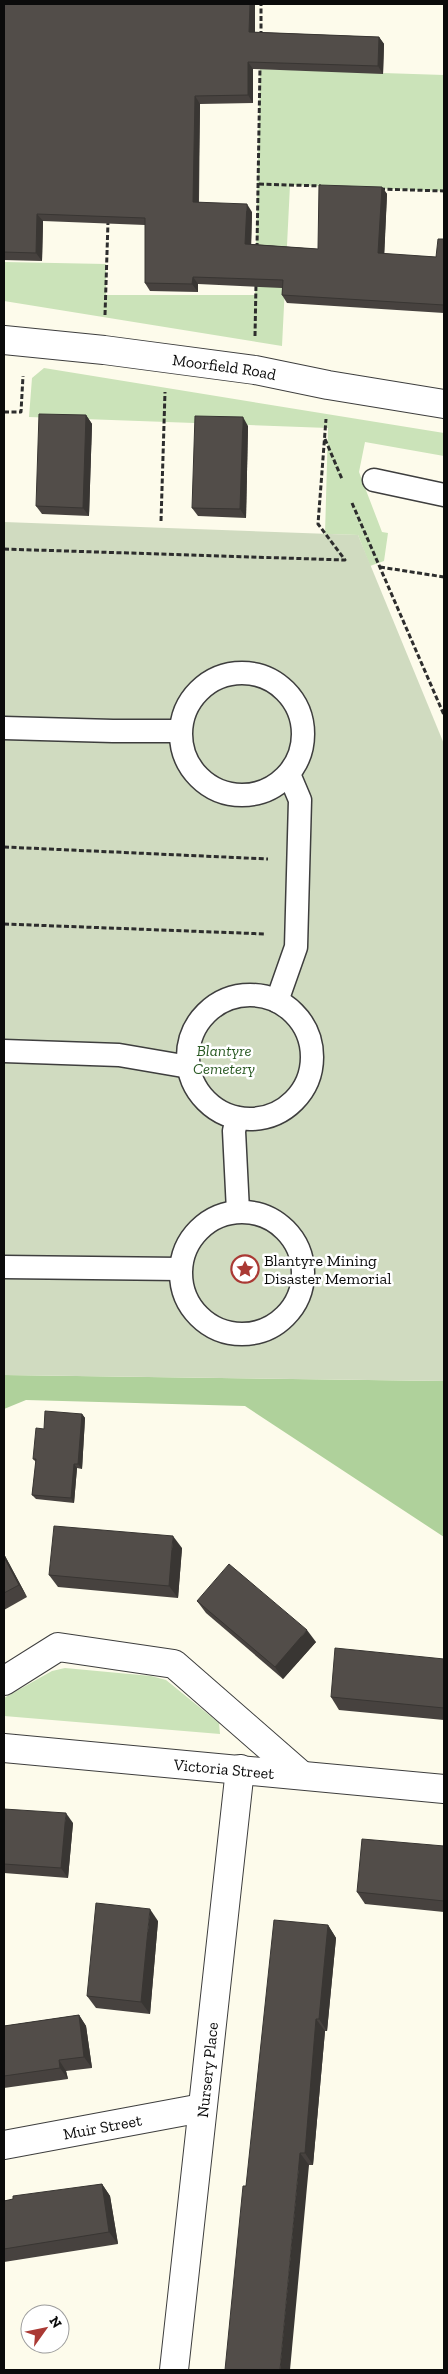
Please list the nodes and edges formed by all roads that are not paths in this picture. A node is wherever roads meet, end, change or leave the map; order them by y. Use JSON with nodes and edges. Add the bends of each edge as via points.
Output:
{"nodes":[{"id":1,"x":14,"y":341,"type":"edge"},
{"id":2,"x":444,"y":404,"type":"edge"},
{"id":3,"x":374,"y":480,"type":"dead end"},
{"id":4,"x":444,"y":495,"type":"edge"},
{"id":5,"x":4,"y":728,"type":"edge"},
{"id":6,"x":180,"y":731,"type":"junction"},
{"id":7,"x":289,"y":774,"type":"junction"},
{"id":8,"x":277,"y":1001,"type":"junction"},
{"id":9,"x":4,"y":1051,"type":"edge"},
{"id":10,"x":189,"y":1067,"type":"junction"},
{"id":11,"x":236,"y":1118,"type":"junction"},
{"id":12,"x":238,"y":1211,"type":"junction"},
{"id":13,"x":4,"y":1267,"type":"edge"},
{"id":14,"x":180,"y":1269,"type":"junction"},
{"id":15,"x":4,"y":1682,"type":"edge"},
{"id":16,"x":4,"y":1748,"type":"edge"},
{"id":17,"x":240,"y":1770,"type":"junction"},
{"id":18,"x":300,"y":1774,"type":"junction"},
{"id":19,"x":444,"y":1789,"type":"edge"},
{"id":20,"x":202,"y":2108,"type":"junction"},
{"id":21,"x":4,"y":2145,"type":"edge"},
{"id":22,"x":174,"y":2370,"type":"edge"}],
"edges":[{"from":1,"to":2,"type":"street","name":"Moorfield Road","via":[[255,370]]},
{"from":3,"to":4,"type":"lane"},
{"from":5,"to":6,"type":"lane"},
{"from":6,"to":7,"type":"lane","via":[[182,750],[190,768],[219,792],[238,796],[257,794],[274,787]]},
{"from":6,"to":7,"type":"lane","via":[[185,710],[196,692],[213,679],[233,672],[255,673],[274,681],[290,695],[300,714],[304,735],[300,756]]},
{"from":7,"to":8,"type":"lane","via":[[300,800],[296,948]]},
{"from":8,"to":10,"type":"lane","via":[[258,995],[239,996],[221,1002],[195,1029],[189,1048]]},
{"from":8,"to":11,"type":"lane","via":[[294,1012],[306,1028],[312,1068],[306,1087],[276,1114],[257,1119]]},
{"from":9,"to":10,"type":"lane","via":[[119,1055]]},
{"from":10,"to":11,"type":"lane","via":[[194,1085],[205,1100]]},
{"from":11,"to":12,"type":"lane"},
{"from":12,"to":14,"type":"lane","via":[[205,1223],[184,1251]]},
{"from":12,"to":14,"type":"lane","via":[[258,1214],[276,1222],[291,1235],[300,1253],[304,1272],[301,1292],[292,1310],[278,1324],[260,1332],[240,1335],[221,1331],[203,1322],[190,1307],[182,1288]]},
{"from":13,"to":14,"type":"lane"},
{"from":15,"to":18,"type":"street","via":[[58,1647],[174,1664]]},
{"from":16,"to":17,"type":"street","name":"Victoria Street"},
{"from":17,"to":18,"type":"street","name":"Victoria Street"},
{"from":17,"to":20,"type":"street","name":"Nursery Place"},
{"from":18,"to":19,"type":"street","name":"Victoria Street"},
{"from":20,"to":21,"type":"street","name":"Muir Street"},
{"from":20,"to":22,"type":"street","name":"Nursery Place"}]}
